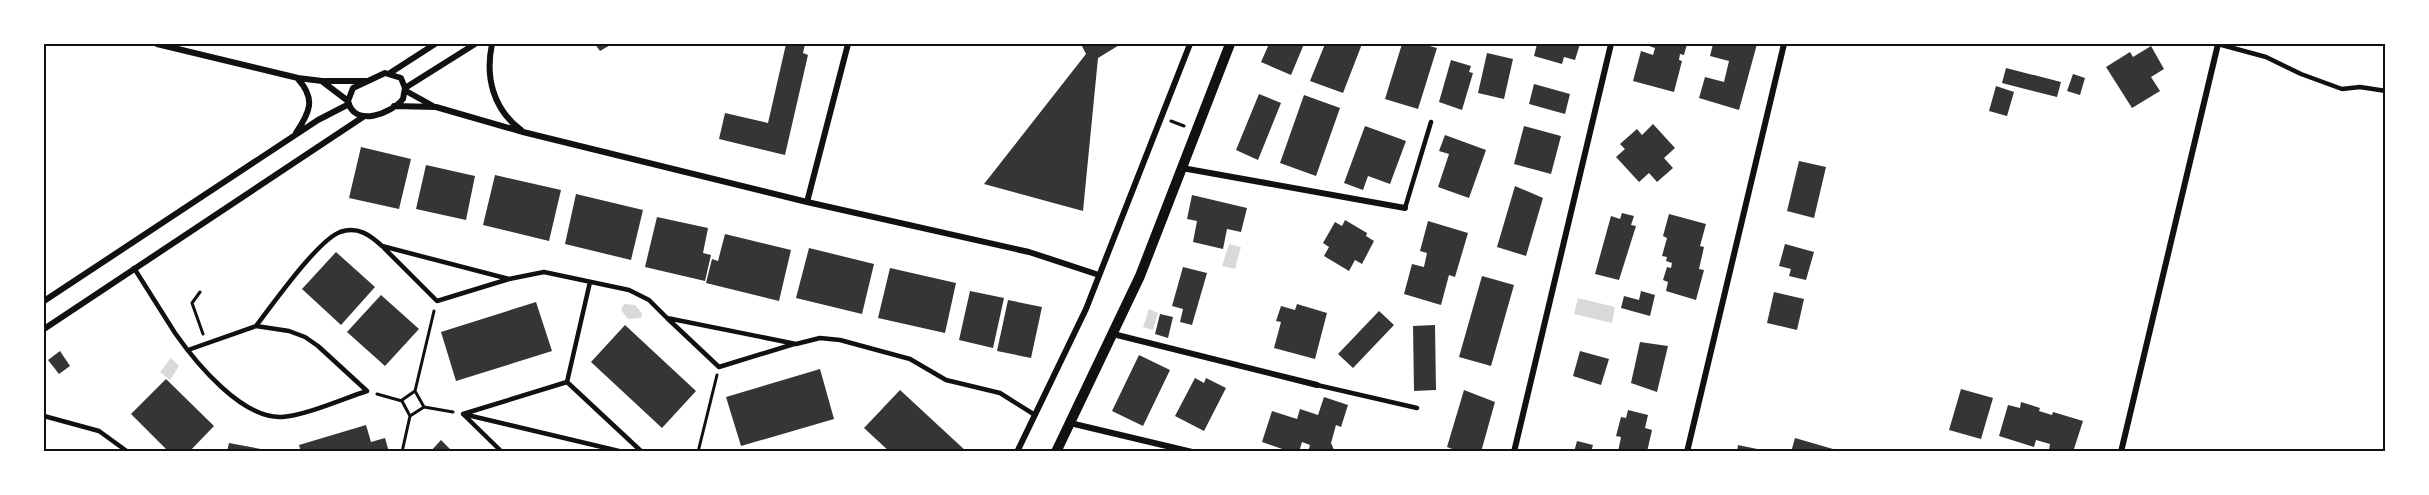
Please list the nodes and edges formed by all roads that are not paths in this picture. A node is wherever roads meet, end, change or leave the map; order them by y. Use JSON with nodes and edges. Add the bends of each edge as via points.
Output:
{"nodes":[{"id":1,"x":157,"y":44,"type":"edge"},
{"id":2,"x":435,"y":44,"type":"edge"},
{"id":3,"x":474,"y":44,"type":"edge"},
{"id":4,"x":492,"y":44,"type":"edge"},
{"id":5,"x":848,"y":44,"type":"edge"},
{"id":6,"x":1190,"y":44,"type":"edge"},
{"id":7,"x":1230,"y":44,"type":"edge"},
{"id":8,"x":1611,"y":44,"type":"edge"},
{"id":9,"x":1784,"y":44,"type":"edge"},
{"id":10,"x":2218,"y":44,"type":"edge"},
{"id":11,"x":390,"y":73,"type":"junction"},
{"id":12,"x":298,"y":78,"type":"junction"},
{"id":13,"x":322,"y":81,"type":"junction"},
{"id":14,"x":366,"y":81,"type":"junction"},
{"id":15,"x":406,"y":89,"type":"junction"},
{"id":16,"x":2385,"y":91,"type":"edge"},
{"id":17,"x":349,"y":102,"type":"junction"},
{"id":18,"x":394,"y":106,"type":"junction"},
{"id":19,"x":436,"y":107,"type":"junction"},
{"id":20,"x":363,"y":117,"type":"junction"},
{"id":21,"x":1431,"y":122,"type":"dead end"},
{"id":22,"x":523,"y":132,"type":"junction"},
{"id":23,"x":295,"y":135,"type":"junction"},
{"id":24,"x":1182,"y":168,"type":"junction"},
{"id":25,"x":807,"y":202,"type":"junction"},
{"id":26,"x":1405,"y":208,"type":"joint"},
{"id":27,"x":382,"y":246,"type":"junction"},
{"id":28,"x":134,"y":268,"type":"junction"},
{"id":29,"x":1099,"y":275,"type":"junction"},
{"id":30,"x":509,"y":279,"type":"junction"},
{"id":31,"x":590,"y":282,"type":"junction"},
{"id":32,"x":44,"y":301,"type":"edge"},
{"id":33,"x":667,"y":318,"type":"junction"},
{"id":34,"x":256,"y":326,"type":"junction"},
{"id":35,"x":44,"y":329,"type":"edge"},
{"id":36,"x":1113,"y":334,"type":"junction"},
{"id":37,"x":796,"y":344,"type":"junction"},
{"id":38,"x":188,"y":350,"type":"junction"},
{"id":39,"x":567,"y":382,"type":"junction"},
{"id":40,"x":1317,"y":385,"type":"joint"},
{"id":41,"x":1417,"y":408,"type":"dead end"},
{"id":42,"x":463,"y":414,"type":"junction"},
{"id":43,"x":1035,"y":415,"type":"junction"},
{"id":44,"x":44,"y":416,"type":"edge"},
{"id":45,"x":1070,"y":423,"type":"junction"},
{"id":46,"x":128,"y":452,"type":"edge"},
{"id":47,"x":502,"y":452,"type":"edge"},
{"id":48,"x":623,"y":452,"type":"edge"},
{"id":49,"x":642,"y":452,"type":"edge"},
{"id":50,"x":1017,"y":452,"type":"edge"},
{"id":51,"x":1056,"y":452,"type":"edge"},
{"id":52,"x":1192,"y":452,"type":"edge"},
{"id":53,"x":1514,"y":452,"type":"edge"},
{"id":54,"x":1687,"y":452,"type":"edge"},
{"id":55,"x":1880,"y":452,"type":"edge"},
{"id":56,"x":1889,"y":452,"type":"edge"},
{"id":57,"x":2121,"y":452,"type":"edge"}],
"edges":[{"from":1,"to":12,"type":"street"},
{"from":2,"to":11,"type":"street"},
{"from":3,"to":15,"type":"street"},
{"from":4,"to":22,"type":"street","via":[[490,74],[497,103]]},
{"from":5,"to":25,"type":"street"},
{"from":6,"to":29,"type":"street"},
{"from":7,"to":24,"type":"street"},
{"from":8,"to":53,"type":"street"},
{"from":9,"to":54,"type":"street"},
{"from":10,"to":16,"type":"lane","via":[[2266,57],[2342,89]]},
{"from":10,"to":57,"type":"street"},
{"from":11,"to":14,"type":"street"},
{"from":11,"to":15,"type":"street","via":[[401,78]]},
{"from":12,"to":13,"type":"street"},
{"from":12,"to":23,"type":"street","via":[[309,93],[311,105]]},
{"from":13,"to":14,"type":"street"},
{"from":13,"to":17,"type":"street"},
{"from":14,"to":17,"type":"street","via":[[353,88]]},
{"from":15,"to":18,"type":"street","via":[[404,99]]},
{"from":15,"to":19,"type":"street"},
{"from":17,"to":20,"type":"street","via":[[355,113]]},
{"from":17,"to":23,"type":"street"},
{"from":18,"to":19,"type":"street"},
{"from":18,"to":20,"type":"street"},
{"from":19,"to":22,"type":"street"},
{"from":20,"to":28,"type":"street"},
{"from":21,"to":26,"type":"lane"},
{"from":22,"to":25,"type":"street"},
{"from":23,"to":32,"type":"street"},
{"from":24,"to":26,"type":"street"},
{"from":24,"to":36,"type":"street"},
{"from":25,"to":29,"type":"street","via":[[1029,252]]},
{"from":27,"to":30,"type":"lane"},
{"from":27,"to":30,"type":"lane","via":[[437,301]]},
{"from":27,"to":34,"type":"lane","via":[[359,231],[341,232],[330,238]]},
{"from":28,"to":35,"type":"street"},
{"from":28,"to":38,"type":"lane"},
{"from":29,"to":43,"type":"street"},
{"from":30,"to":31,"type":"lane","via":[[538,272]]},
{"from":31,"to":33,"type":"lane","via":[[639,294]]},
{"from":31,"to":39,"type":"lane"},
{"from":33,"to":37,"type":"lane"},
{"from":33,"to":37,"type":"lane","via":[[719,367]]},
{"from":34,"to":38,"type":"lane"},
{"from":34,"to":38,"type":"lane","via":[[305,337],[367,391],[292,415],[269,415],[237,400]]},
{"from":36,"to":40,"type":"street"},
{"from":36,"to":45,"type":"street"},
{"from":37,"to":43,"type":"lane","via":[[833,339],[904,358],[946,380],[1005,396]]},
{"from":39,"to":42,"type":"lane"},
{"from":39,"to":49,"type":"lane"},
{"from":40,"to":41,"type":"lane"},
{"from":42,"to":47,"type":"lane"},
{"from":42,"to":48,"type":"lane"},
{"from":43,"to":50,"type":"street"},
{"from":44,"to":46,"type":"lane","via":[[99,431]]},
{"from":45,"to":51,"type":"street"},
{"from":45,"to":52,"type":"street"},
{"from":55,"to":56,"type":"street"}]}
